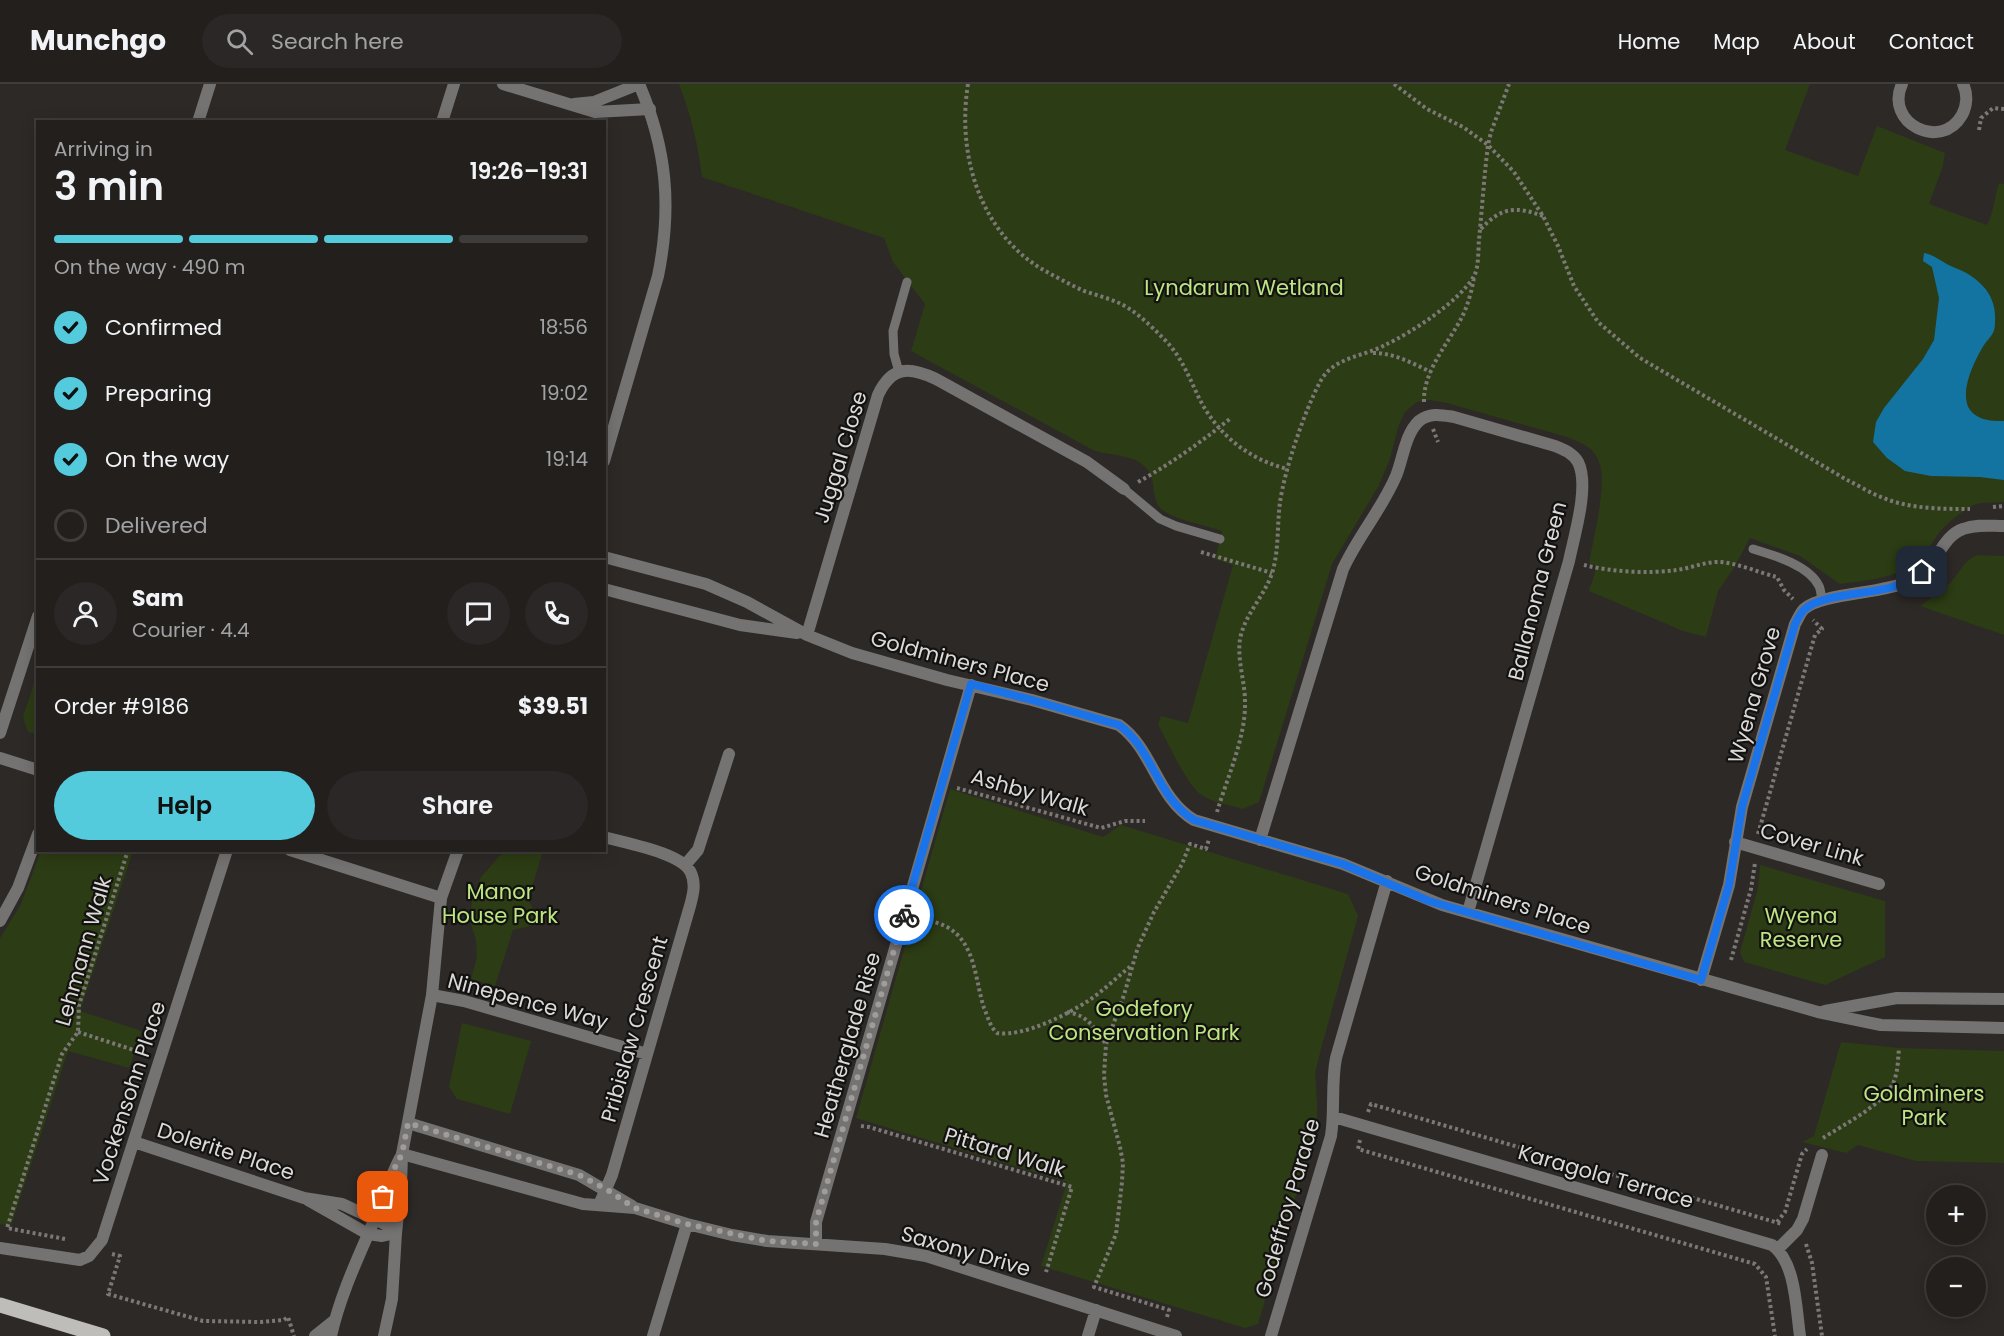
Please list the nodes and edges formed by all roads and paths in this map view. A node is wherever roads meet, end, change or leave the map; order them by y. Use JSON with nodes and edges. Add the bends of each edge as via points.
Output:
{"nodes":[{"id":1,"x":210,"y":84,"type":"edge"},
{"id":2,"x":454,"y":84,"type":"edge"},
{"id":3,"x":503,"y":84,"type":"edge"},
{"id":4,"x":639,"y":84,"type":"edge"},
{"id":5,"x":968,"y":84,"type":"edge"},
{"id":6,"x":1394,"y":84,"type":"edge"},
{"id":7,"x":1509,"y":84,"type":"edge"},
{"id":8,"x":1902,"y":84,"type":"edge"},
{"id":9,"x":1963,"y":84,"type":"edge"},
{"id":10,"x":567,"y":105,"type":"junction"},
{"id":11,"x":2004,"y":109,"type":"edge"},
{"id":12,"x":650,"y":110,"type":"junction"},
{"id":13,"x":199,"y":120,"type":"edge"},
{"id":14,"x":443,"y":120,"type":"edge"},
{"id":15,"x":1979,"y":130,"type":"dead end"},
{"id":16,"x":1488,"y":145,"type":"junction"},
{"id":17,"x":1543,"y":216,"type":"junction"},
{"id":18,"x":1480,"y":230,"type":"junction"},
{"id":19,"x":1475,"y":275,"type":"junction"},
{"id":20,"x":907,"y":282,"type":"dead end"},
{"id":21,"x":1369,"y":353,"type":"junction"},
{"id":22,"x":899,"y":372,"type":"junction"},
{"id":23,"x":1431,"y":372,"type":"junction"},
{"id":24,"x":1428,"y":415,"type":"junction"},
{"id":25,"x":1231,"y":418,"type":"dead end"},
{"id":26,"x":1219,"y":428,"type":"junction"},
{"id":27,"x":1438,"y":442,"type":"dead end"},
{"id":28,"x":606,"y":454,"type":"edge"},
{"id":29,"x":1288,"y":469,"type":"junction"},
{"id":30,"x":1124,"y":489,"type":"junction"},
{"id":31,"x":2004,"y":506,"type":"edge"},
{"id":32,"x":1992,"y":507,"type":"dead end"},
{"id":33,"x":1980,"y":508,"type":"dead end"},
{"id":34,"x":2004,"y":526,"type":"edge"},
{"id":35,"x":1220,"y":539,"type":"dead end"},
{"id":36,"x":1753,"y":549,"type":"dead end"},
{"id":37,"x":1201,"y":552,"type":"dead end"},
{"id":38,"x":606,"y":558,"type":"edge"},
{"id":39,"x":1569,"y":561,"type":"junction"},
{"id":40,"x":1272,"y":573,"type":"junction"},
{"id":41,"x":606,"y":590,"type":"edge"},
{"id":42,"x":1822,"y":600,"type":"junction"},
{"id":43,"x":1803,"y":610,"type":"junction"},
{"id":44,"x":36,"y":622,"type":"edge"},
{"id":45,"x":807,"y":635,"type":"junction"},
{"id":46,"x":971,"y":684,"type":"junction"},
{"id":47,"x":0,"y":734,"type":"edge"},
{"id":48,"x":729,"y":754,"type":"dead end"},
{"id":49,"x":0,"y":758,"type":"edge"},
{"id":50,"x":36,"y":769,"type":"edge"},
{"id":51,"x":942,"y":784,"type":"junction"},
{"id":52,"x":1144,"y":821,"type":"dead end"},
{"id":53,"x":1212,"y":826,"type":"junction"},
{"id":54,"x":606,"y":838,"type":"edge"},
{"id":55,"x":36,"y":839,"type":"edge"},
{"id":56,"x":1260,"y":840,"type":"junction"},
{"id":57,"x":1735,"y":842,"type":"junction"},
{"id":58,"x":1756,"y":848,"type":"junction"},
{"id":59,"x":127,"y":852,"type":"edge"},
{"id":60,"x":226,"y":852,"type":"edge"},
{"id":61,"x":296,"y":852,"type":"edge"},
{"id":62,"x":457,"y":852,"type":"edge"},
{"id":63,"x":686,"y":864,"type":"junction"},
{"id":64,"x":1387,"y":881,"type":"junction"},
{"id":65,"x":1879,"y":884,"type":"dead end"},
{"id":66,"x":441,"y":898,"type":"junction"},
{"id":67,"x":1468,"y":912,"type":"junction"},
{"id":68,"x":915,"y":917,"type":"dead end"},
{"id":69,"x":0,"y":921,"type":"edge"},
{"id":70,"x":1731,"y":960,"type":"dead end"},
{"id":71,"x":1132,"y":965,"type":"junction"},
{"id":72,"x":1701,"y":980,"type":"junction"},
{"id":73,"x":432,"y":995,"type":"junction"},
{"id":74,"x":2004,"y":999,"type":"edge"},
{"id":75,"x":1067,"y":1012,"type":"junction"},
{"id":76,"x":1818,"y":1012,"type":"junction"},
{"id":77,"x":2004,"y":1028,"type":"edge"},
{"id":78,"x":78,"y":1032,"type":"junction"},
{"id":79,"x":1106,"y":1044,"type":"junction"},
{"id":80,"x":1899,"y":1048,"type":"dead end"},
{"id":81,"x":647,"y":1054,"type":"junction"},
{"id":82,"x":161,"y":1059,"type":"junction"},
{"id":83,"x":1334,"y":1117,"type":"junction"},
{"id":84,"x":845,"y":1122,"type":"junction"},
{"id":85,"x":408,"y":1123,"type":"junction"},
{"id":86,"x":1821,"y":1139,"type":"dead end"},
{"id":87,"x":134,"y":1142,"type":"junction"},
{"id":88,"x":1812,"y":1145,"type":"dead end"},
{"id":89,"x":402,"y":1154,"type":"junction"},
{"id":90,"x":1822,"y":1155,"type":"dead end"},
{"id":91,"x":606,"y":1189,"type":"junction"},
{"id":92,"x":304,"y":1198,"type":"junction"},
{"id":93,"x":599,"y":1205,"type":"junction"},
{"id":94,"x":635,"y":1208,"type":"junction"},
{"id":95,"x":375,"y":1219,"type":"junction"},
{"id":96,"x":1777,"y":1222,"type":"dead end"},
{"id":97,"x":687,"y":1224,"type":"junction"},
{"id":98,"x":7,"y":1228,"type":"dead end"},
{"id":99,"x":396,"y":1233,"type":"junction"},
{"id":100,"x":368,"y":1234,"type":"junction"},
{"id":101,"x":816,"y":1244,"type":"junction"},
{"id":102,"x":0,"y":1248,"type":"edge"},
{"id":103,"x":1778,"y":1249,"type":"junction"},
{"id":104,"x":1046,"y":1272,"type":"dead end"},
{"id":105,"x":108,"y":1294,"type":"dead end"},
{"id":106,"x":0,"y":1305,"type":"edge"},
{"id":107,"x":1096,"y":1310,"type":"junction"},
{"id":108,"x":1169,"y":1310,"type":"dead end"},
{"id":109,"x":335,"y":1320,"type":"junction"},
{"id":110,"x":103,"y":1336,"type":"edge"},
{"id":111,"x":294,"y":1336,"type":"edge"},
{"id":112,"x":315,"y":1336,"type":"edge"},
{"id":113,"x":331,"y":1336,"type":"edge"},
{"id":114,"x":384,"y":1336,"type":"edge"},
{"id":115,"x":653,"y":1336,"type":"edge"},
{"id":116,"x":1088,"y":1336,"type":"edge"},
{"id":117,"x":1176,"y":1336,"type":"edge"},
{"id":118,"x":1271,"y":1336,"type":"edge"},
{"id":119,"x":1800,"y":1336,"type":"edge"}],
"edges":[{"from":1,"to":13,"type":"street"},
{"from":2,"to":14,"type":"street"},
{"from":3,"to":10,"type":"street"},
{"from":4,"to":10,"type":"street","via":[[594,102]]},
{"from":4,"to":12,"type":"street"},
{"from":5,"to":26,"type":"path","via":[[967,154],[979,196],[994,223],[1008,241],[1039,267],[1119,303],[1151,326],[1181,359],[1207,414]]},
{"from":6,"to":16,"type":"path","via":[[1427,109]]},
{"from":7,"to":16,"type":"path"},
{"from":8,"to":9,"type":"street","via":[[1898,101],[1901,113],[1917,129],[1929,133],[1940,132],[1959,120],[1967,99]]},
{"from":10,"to":12,"type":"street","via":[[595,112]]},
{"from":11,"to":15,"type":"path","via":[[1993,108],[1981,118]]},
{"from":12,"to":28,"type":"street","via":[[664,167],[663,249]]},
{"from":16,"to":17,"type":"path","via":[[1514,172]]},
{"from":16,"to":18,"type":"path"},
{"from":17,"to":18,"type":"path","via":[[1513,209],[1490,219]]},
{"from":17,"to":33,"type":"path","via":[[1574,286],[1598,322],[1640,358],[1882,498],[1909,506]]},
{"from":18,"to":19,"type":"path"},
{"from":19,"to":21,"type":"path","via":[[1434,315]]},
{"from":19,"to":23,"type":"path","via":[[1463,315]]},
{"from":20,"to":22,"type":"lane","via":[[893,331]]},
{"from":21,"to":23,"type":"path","via":[[1401,358]]},
{"from":21,"to":29,"type":"path","via":[[1339,363],[1321,381]]},
{"from":22,"to":30,"type":"street","via":[[917,372],[936,379],[1087,462]]},
{"from":22,"to":45,"type":"street","name":"Juggal Close","via":[[890,376],[879,395]]},
{"from":23,"to":24,"type":"path","via":[[1424,393]]},
{"from":24,"to":27,"type":"path"},
{"from":24,"to":39,"type":"street","name":"Ballanoma Green","via":[[1455,417],[1571,454],[1578,463],[1582,485]]},
{"from":24,"to":56,"type":"street","via":[[1410,435],[1392,485],[1343,569]]},
{"from":25,"to":26,"type":"path"},
{"from":26,"to":29,"type":"path","via":[[1252,456]]},
{"from":26,"to":30,"type":"path","via":[[1180,457]]},
{"from":29,"to":40,"type":"path"},
{"from":30,"to":35,"type":"lane","via":[[1160,519]]},
{"from":31,"to":32,"type":"path"},
{"from":34,"to":42,"type":"street","name":"Wyena Grove","via":[[1962,529],[1951,536],[1922,572],[1907,582]]},
{"from":36,"to":42,"type":"lane","via":[[1778,556],[1804,570],[1819,586]]},
{"from":37,"to":40,"type":"path"},
{"from":38,"to":45,"type":"street","name":"Goldminers Place","via":[[706,584]]},
{"from":39,"to":43,"type":"path","via":[[1640,571],[1671,571],[1721,562],[1777,578]]},
{"from":39,"to":67,"type":"street","name":"Ballanoma Green"},
{"from":40,"to":53,"type":"path","via":[[1240,639],[1244,718]]},
{"from":41,"to":45,"type":"street","name":"Goldminers Place","via":[[740,624]]},
{"from":42,"to":43,"type":"street","name":"Wyena Grove"},
{"from":43,"to":57,"type":"street","name":"Wyena Grove","via":[[1795,624]]},
{"from":43,"to":58,"type":"path","via":[[1822,628],[1815,635]]},
{"from":44,"to":47,"type":"street"},
{"from":45,"to":46,"type":"street","name":"Goldminers Place","via":[[862,656]]},
{"from":46,"to":51,"type":"street","name":"Heatherglade Rise"},
{"from":46,"to":53,"type":"street","name":"Goldminers Place","via":[[1119,725],[1138,743],[1174,804],[1194,820]]},
{"from":48,"to":63,"type":"street","via":[[698,850]]},
{"from":49,"to":50,"type":"street"},
{"from":51,"to":52,"type":"path","name":"Ashby Walk","via":[[1101,828],[1125,821]]},
{"from":51,"to":84,"type":"street","name":"Heatherglade Rise"},
{"from":53,"to":56,"type":"street","name":"Goldminers Place"},
{"from":53,"to":71,"type":"path","via":[[1206,849],[1190,844]]},
{"from":54,"to":63,"type":"street"},
{"from":55,"to":69,"type":"street","via":[[18,888]]},
{"from":56,"to":64,"type":"street","name":"Goldminers Place"},
{"from":57,"to":58,"type":"street","name":"Cover Link"},
{"from":57,"to":72,"type":"street","name":"Wyena Grove","via":[[1729,885]]},
{"from":58,"to":65,"type":"street","name":"Cover Link"},
{"from":58,"to":70,"type":"path","via":[[1751,889]]},
{"from":59,"to":78,"type":"path","name":"Lehmann Walk","via":[[79,1005]]},
{"from":60,"to":82,"type":"street","name":"Vockensohn Place"},
{"from":61,"to":66,"type":"street"},
{"from":62,"to":66,"type":"street"},
{"from":63,"to":81,"type":"street","name":"Pribislaw Crescent","via":[[693,879],[693,895]]},
{"from":64,"to":67,"type":"street","name":"Goldminers Place","via":[[1429,901]]},
{"from":64,"to":83,"type":"street","name":"Godeffroy Parade","via":[[1336,1058],[1332,1076]]},
{"from":66,"to":73,"type":"street"},
{"from":67,"to":72,"type":"street","name":"Goldminers Place"},
{"from":68,"to":75,"type":"path","via":[[945,925],[959,935],[971,957],[985,1010],[998,1033],[1017,1033]]},
{"from":71,"to":75,"type":"path","via":[[1089,1000]]},
{"from":71,"to":79,"type":"path"},
{"from":72,"to":76,"type":"street","name":"Goldminers Place"},
{"from":73,"to":81,"type":"street","name":"Ninepence Way"},
{"from":73,"to":85,"type":"street"},
{"from":74,"to":76,"type":"street","name":"Goldminers Place","via":[[1897,998]]},
{"from":75,"to":79,"type":"path","via":[[1087,1019]]},
{"from":76,"to":77,"type":"street","name":"Goldminers Place","via":[[1881,1025]]},
{"from":78,"to":82,"type":"path"},
{"from":78,"to":98,"type":"path","name":"Lehmann Walk","via":[[62,1054]]},
{"from":79,"to":108,"type":"path","via":[[1106,1095],[1120,1147],[1122,1182],[1116,1234],[1094,1287]]},
{"from":80,"to":86,"type":"path","via":[[1895,1079],[1886,1093]]},
{"from":81,"to":91,"type":"street","name":"Pribislaw Crescent"},
{"from":82,"to":87,"type":"street","name":"Vockensohn Place"},
{"from":83,"to":103,"type":"street","name":"Karagola Terrace"},
{"from":83,"to":118,"type":"street","name":"Godeffroy Parade"},
{"from":84,"to":101,"type":"street","name":"Heatherglade Rise","via":[[816,1222]]},
{"from":84,"to":104,"type":"path","name":"Pittard Walk","via":[[1072,1187]]},
{"from":85,"to":89,"type":"street"},
{"from":85,"to":91,"type":"street","name":"Saxony Drive","via":[[579,1175]]},
{"from":87,"to":92,"type":"street","name":"Dolerite Place"},
{"from":87,"to":102,"type":"street","name":"Vockensohn Place","via":[[102,1240],[89,1256],[74,1261]]},
{"from":88,"to":96,"type":"path","via":[[1802,1154],[1785,1212]]},
{"from":89,"to":93,"type":"street","name":"Saxony Drive","via":[[583,1204]]},
{"from":89,"to":95,"type":"street"},
{"from":89,"to":99,"type":"street"},
{"from":90,"to":103,"type":"street","via":[[1803,1219]]},
{"from":91,"to":93,"type":"street","name":"Pribislaw Crescent"},
{"from":91,"to":94,"type":"street","name":"Saxony Drive"},
{"from":92,"to":95,"type":"street","name":"Dolerite Place","via":[[337,1203]]},
{"from":92,"to":100,"type":"street","name":"Dolerite Place"},
{"from":93,"to":94,"type":"street","name":"Saxony Drive"},
{"from":94,"to":97,"type":"street","name":"Saxony Drive"},
{"from":95,"to":99,"type":"street","name":"Dolerite Place"},
{"from":95,"to":100,"type":"street"},
{"from":97,"to":101,"type":"street","name":"Saxony Drive","via":[[767,1241]]},
{"from":97,"to":115,"type":"street"},
{"from":99,"to":100,"type":"street"},
{"from":99,"to":114,"type":"street","via":[[392,1299]]},
{"from":100,"to":109,"type":"street"},
{"from":101,"to":107,"type":"street","name":"Saxony Drive","via":[[885,1249],[926,1257]]},
{"from":103,"to":119,"type":"street","via":[[1790,1272]]},
{"from":105,"to":111,"type":"path","via":[[203,1321],[261,1322],[288,1317]]},
{"from":106,"to":110,"type":"main road"},
{"from":107,"to":116,"type":"street"},
{"from":107,"to":117,"type":"street","name":"Saxony Drive"},
{"from":109,"to":112,"type":"street"},
{"from":109,"to":113,"type":"street"}]}
